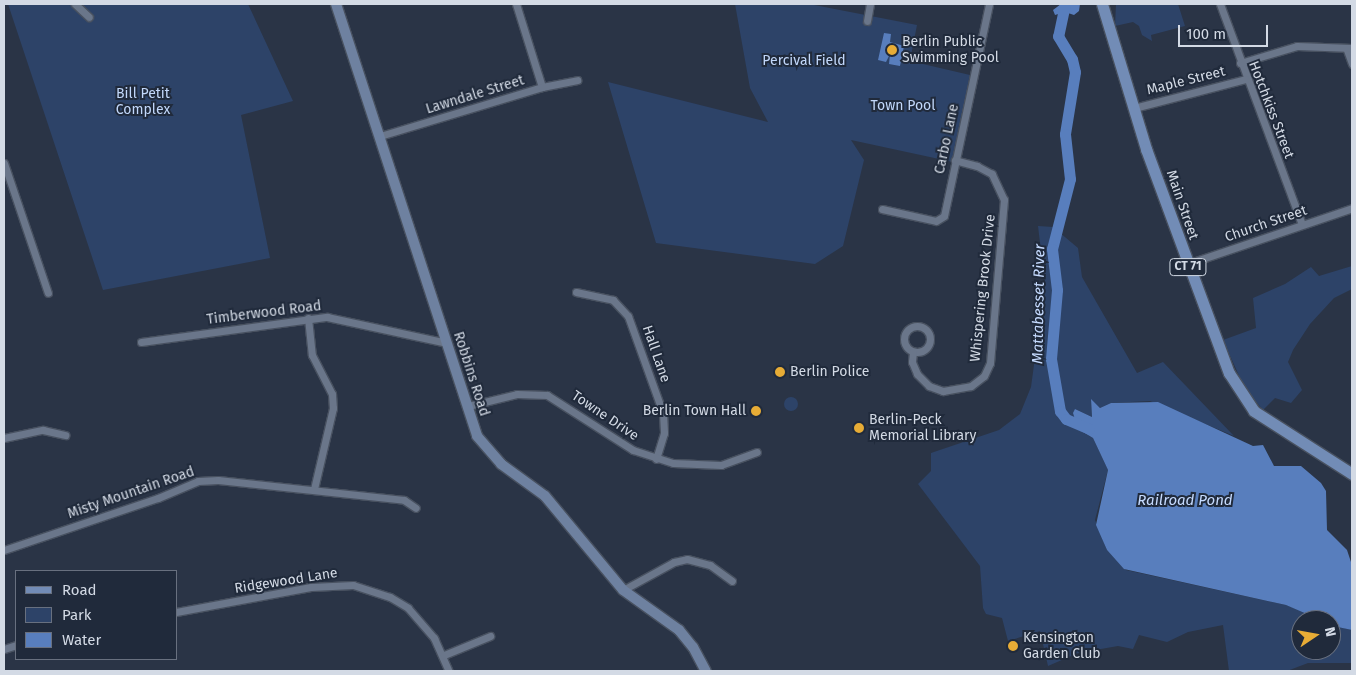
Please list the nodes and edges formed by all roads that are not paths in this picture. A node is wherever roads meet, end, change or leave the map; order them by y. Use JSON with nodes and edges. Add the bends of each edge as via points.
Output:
{"nodes":[{"id":1,"x":75,"y":4,"type":"edge"},
{"id":2,"x":336,"y":4,"type":"edge"},
{"id":3,"x":516,"y":4,"type":"edge"},
{"id":4,"x":870,"y":4,"type":"edge"},
{"id":5,"x":989,"y":4,"type":"edge"},
{"id":6,"x":1102,"y":4,"type":"edge"},
{"id":7,"x":1220,"y":4,"type":"edge"},
{"id":8,"x":89,"y":17,"type":"dead end"},
{"id":9,"x":867,"y":21,"type":"dead end"},
{"id":10,"x":1350,"y":49,"type":"edge"},
{"id":11,"x":1240,"y":63,"type":"junction"},
{"id":12,"x":1352,"y":64,"type":"edge"},
{"id":13,"x":1245,"y":79,"type":"junction"},
{"id":14,"x":577,"y":80,"type":"dead end"},
{"id":15,"x":542,"y":88,"type":"junction"},
{"id":16,"x":1134,"y":108,"type":"junction"},
{"id":17,"x":380,"y":136,"type":"junction"},
{"id":18,"x":955,"y":160,"type":"junction"},
{"id":19,"x":4,"y":163,"type":"edge"},
{"id":20,"x":1352,"y":208,"type":"edge"},
{"id":21,"x":882,"y":209,"type":"dead end"},
{"id":22,"x":1302,"y":224,"type":"junction"},
{"id":23,"x":1187,"y":264,"type":"junction"},
{"id":24,"x":576,"y":292,"type":"dead end"},
{"id":25,"x":48,"y":293,"type":"dead end"},
{"id":26,"x":308,"y":318,"type":"junction"},
{"id":27,"x":141,"y":342,"type":"dead end"},
{"id":28,"x":447,"y":343,"type":"junction"},
{"id":29,"x":913,"y":352,"type":"dead end"},
{"id":30,"x":468,"y":406,"type":"junction"},
{"id":31,"x":65,"y":434,"type":"dead end"},
{"id":32,"x":4,"y":438,"type":"edge"},
{"id":33,"x":757,"y":452,"type":"dead end"},
{"id":34,"x":656,"y":459,"type":"junction"},
{"id":35,"x":1352,"y":474,"type":"edge"},
{"id":36,"x":314,"y":489,"type":"junction"},
{"id":37,"x":416,"y":508,"type":"dead end"},
{"id":38,"x":4,"y":550,"type":"edge"},
{"id":39,"x":732,"y":581,"type":"dead end"},
{"id":40,"x":623,"y":590,"type":"junction"},
{"id":41,"x":178,"y":612,"type":"edge"},
{"id":42,"x":490,"y":636,"type":"dead end"},
{"id":43,"x":444,"y":655,"type":"junction"},
{"id":44,"x":449,"y":671,"type":"edge"},
{"id":45,"x":706,"y":671,"type":"edge"}],
"edges":[{"from":1,"to":8,"type":"street"},
{"from":2,"to":17,"type":"street","name":"Robbins Road"},
{"from":3,"to":15,"type":"street"},
{"from":4,"to":9,"type":"street"},
{"from":5,"to":18,"type":"street","name":"Carbo Lane"},
{"from":6,"to":16,"type":"main road","name":"Main Street","number":"CT 71"},
{"from":7,"to":11,"type":"street","name":"Hotchkiss Street"},
{"from":10,"to":11,"type":"street","via":[[1297,46]]},
{"from":10,"to":12,"type":"street"},
{"from":11,"to":13,"type":"street","name":"Hotchkiss Street"},
{"from":13,"to":16,"type":"street","name":"Maple Street"},
{"from":13,"to":22,"type":"street","name":"Hotchkiss Street"},
{"from":14,"to":15,"type":"street","name":"Lawndale Street"},
{"from":15,"to":17,"type":"street","name":"Lawndale Street"},
{"from":16,"to":23,"type":"main road","name":"Main Street","number":"CT 71"},
{"from":17,"to":28,"type":"street","name":"Robbins Road"},
{"from":18,"to":21,"type":"street","name":"Carbo Lane","via":[[942,220]]},
{"from":18,"to":29,"type":"street","name":"Whispering Brook Drive","via":[[992,174],[1004,200],[990,363],[984,376],[971,386],[943,391],[929,386],[917,374],[912,362]]},
{"from":19,"to":25,"type":"street"},
{"from":20,"to":22,"type":"street","name":"Church Street"},
{"from":22,"to":23,"type":"street","name":"Church Street"},
{"from":23,"to":35,"type":"main road","name":"Main Street","number":"CT 71","via":[[1229,374],[1242,397],[1272,425]]},
{"from":24,"to":34,"type":"street","name":"Hall Lane","via":[[613,300],[628,316],[662,413],[664,433]]},
{"from":26,"to":27,"type":"street","name":"Timberwood Road"},
{"from":26,"to":28,"type":"street","name":"Timberwood Road","via":[[349,320],[435,343]]},
{"from":26,"to":36,"type":"street","via":[[312,355],[332,394],[333,408]]},
{"from":28,"to":30,"type":"street","name":"Robbins Road"},
{"from":30,"to":34,"type":"street","name":"Towne Drive","via":[[518,394],[547,395],[619,442]]},
{"from":30,"to":40,"type":"street","name":"Robbins Road","via":[[477,436],[486,451],[545,496]]},
{"from":31,"to":32,"type":"street","via":[[43,430]]},
{"from":33,"to":34,"type":"street","name":"Towne Drive","via":[[733,462],[705,466]]},
{"from":36,"to":37,"type":"street","name":"Misty Mountain Road","via":[[404,500]]},
{"from":36,"to":38,"type":"street","name":"Misty Mountain Road","via":[[198,481],[158,498]]},
{"from":39,"to":40,"type":"street","via":[[710,565],[687,559],[674,562]]},
{"from":40,"to":45,"type":"street","name":"Robbins Road","via":[[680,630]]},
{"from":41,"to":43,"type":"street","name":"Ridgewood Lane","via":[[311,587],[352,585],[390,597],[408,608]]},
{"from":42,"to":43,"type":"street"},
{"from":43,"to":44,"type":"street","name":"Ridgewood Lane"}]}
